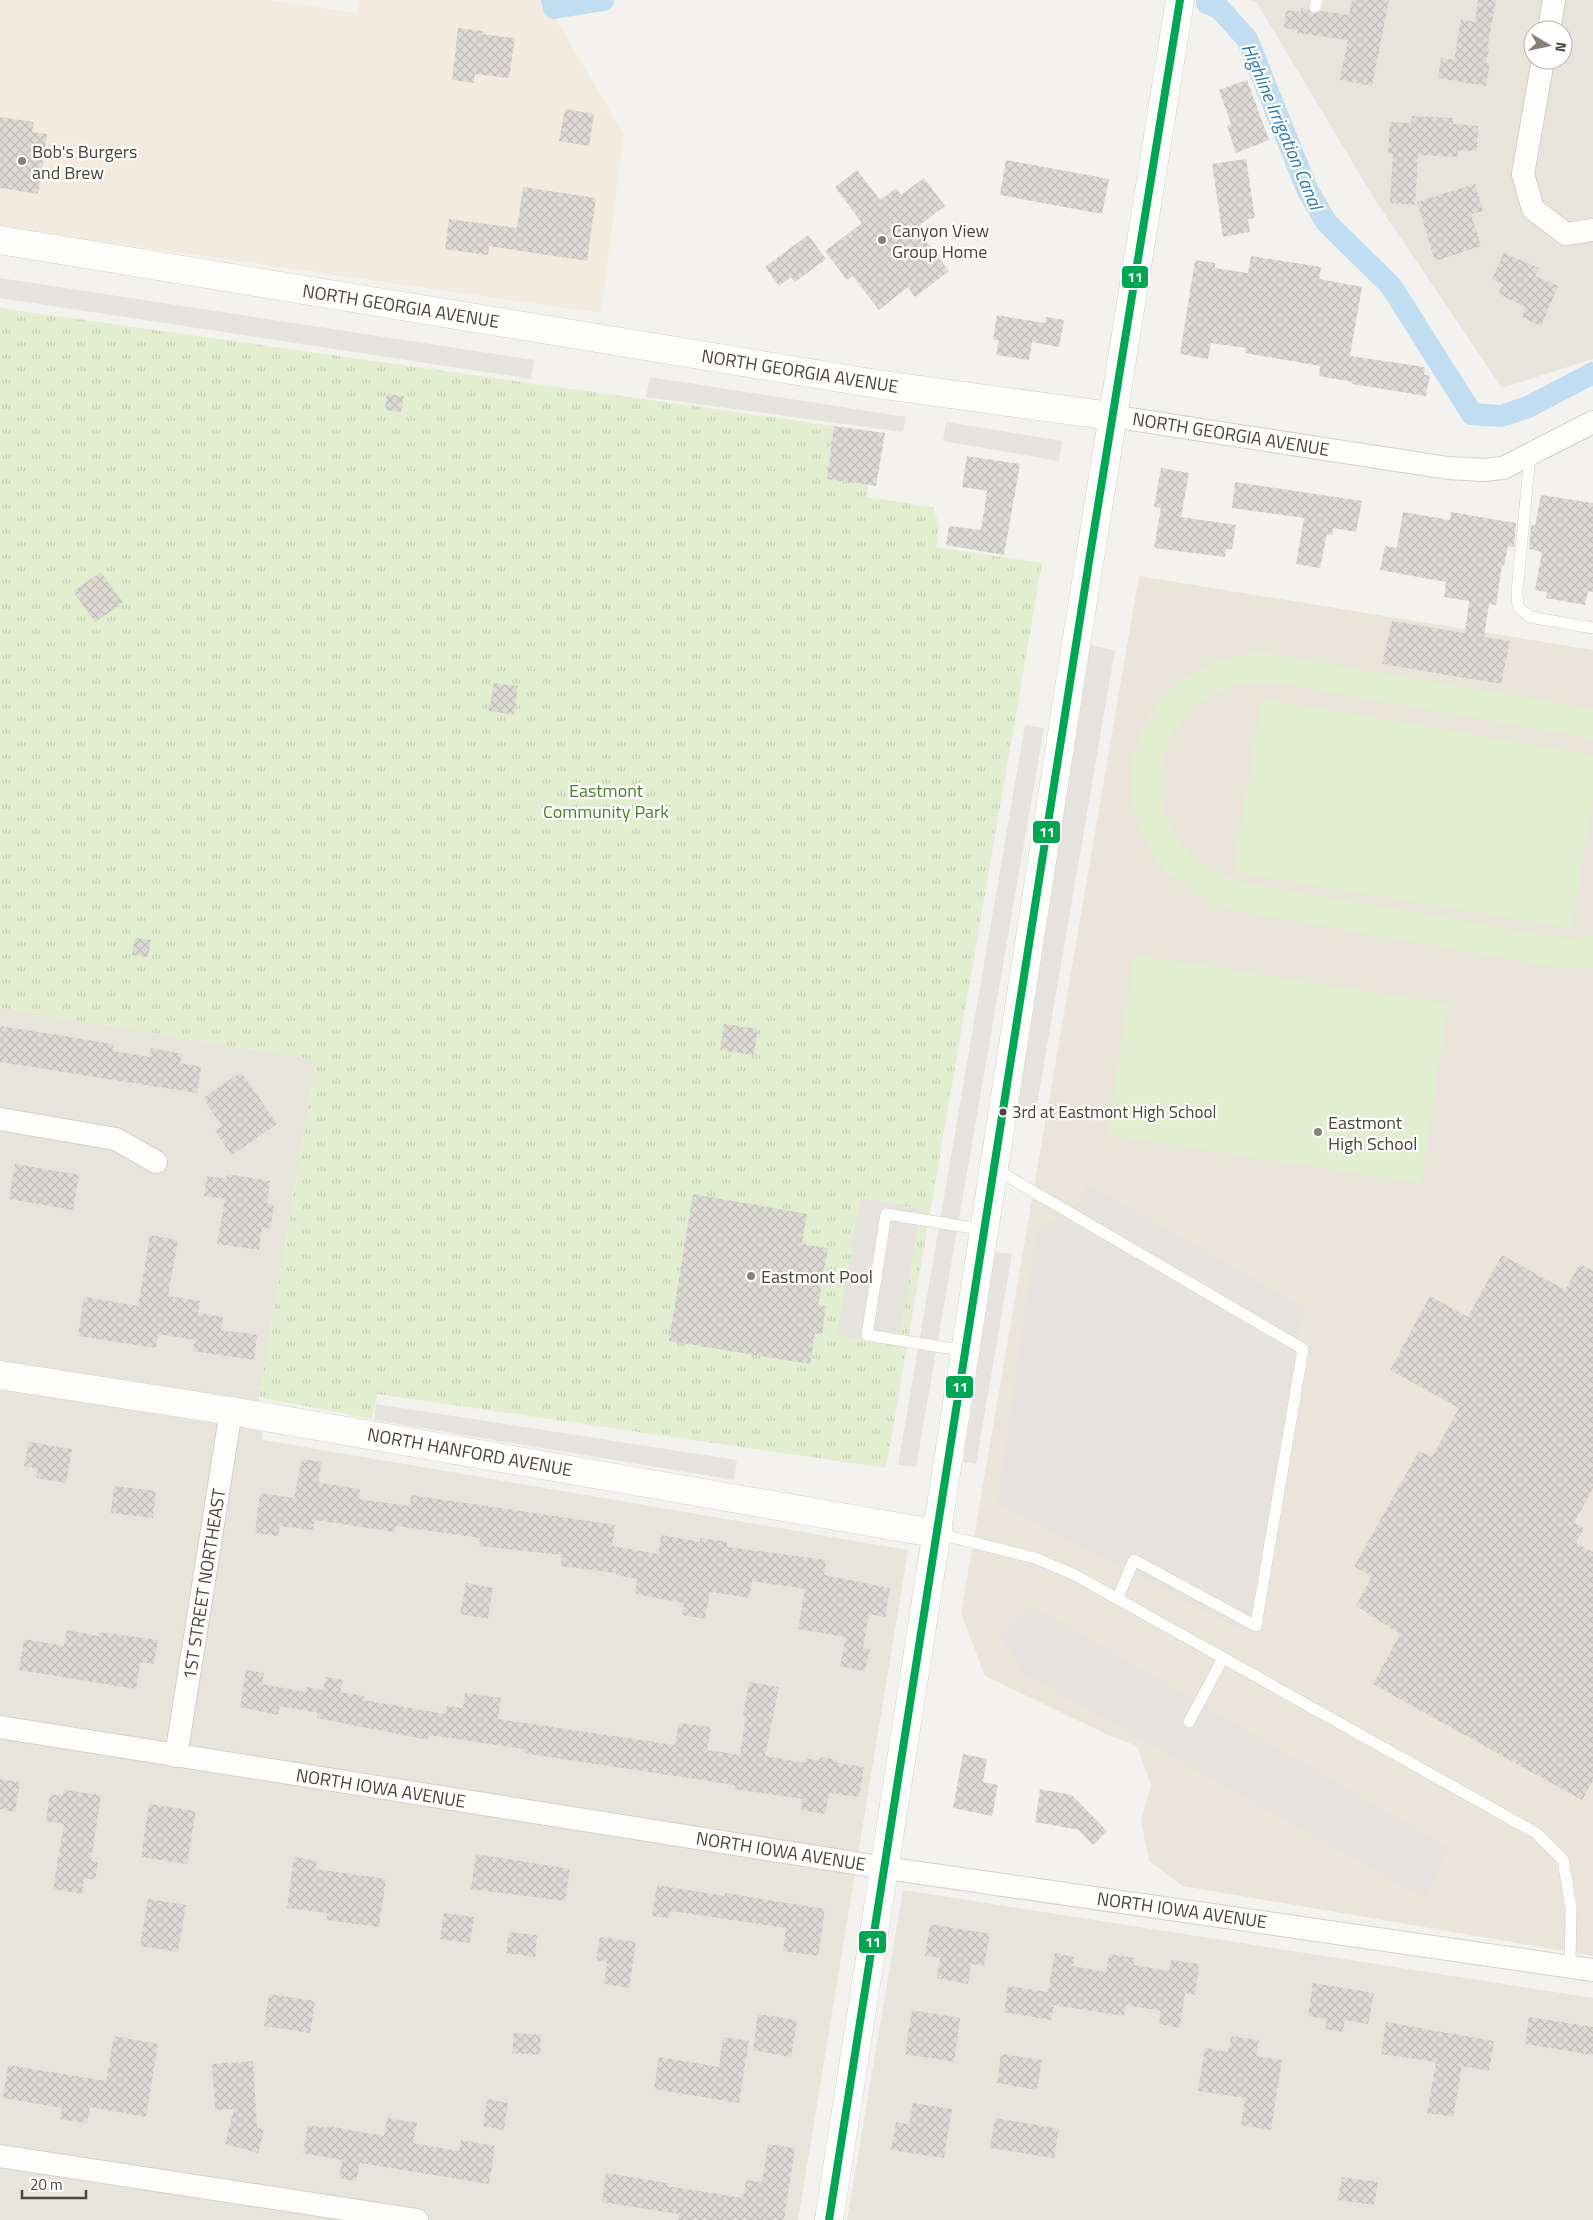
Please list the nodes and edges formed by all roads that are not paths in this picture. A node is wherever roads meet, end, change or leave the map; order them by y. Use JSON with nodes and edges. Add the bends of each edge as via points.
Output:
{"nodes":[{"id":1,"x":1180,"y":0,"type":"edge"},
{"id":2,"x":1554,"y":0,"type":"edge"},
{"id":3,"x":1551,"y":20,"type":"edge"},
{"id":4,"x":1541,"y":70,"type":"edge"},
{"id":5,"x":1593,"y":230,"type":"edge"},
{"id":6,"x":0,"y":240,"type":"edge"},
{"id":7,"x":1111,"y":416,"type":"junction"},
{"id":8,"x":1593,"y":422,"type":"edge"},
{"id":9,"x":1530,"y":455,"type":"junction"},
{"id":10,"x":1593,"y":628,"type":"edge"},
{"id":11,"x":0,"y":1119,"type":"edge"},
{"id":12,"x":156,"y":1162,"type":"dead end"},
{"id":13,"x":995,"y":1169,"type":"junction"},
{"id":14,"x":986,"y":1230,"type":"junction"},
{"id":15,"x":967,"y":1351,"type":"junction"},
{"id":16,"x":0,"y":1375,"type":"edge"},
{"id":17,"x":231,"y":1411,"type":"junction"},
{"id":18,"x":939,"y":1534,"type":"junction"},
{"id":19,"x":1117,"y":1598,"type":"junction"},
{"id":20,"x":1223,"y":1658,"type":"junction"},
{"id":21,"x":1189,"y":1722,"type":"dead end"},
{"id":22,"x":0,"y":1727,"type":"edge"},
{"id":23,"x":176,"y":1756,"type":"junction"},
{"id":24,"x":886,"y":1868,"type":"junction"},
{"id":25,"x":1570,"y":1966,"type":"junction"},
{"id":26,"x":1593,"y":1970,"type":"edge"},
{"id":27,"x":0,"y":2156,"type":"edge"},
{"id":28,"x":417,"y":2220,"type":"edge"},
{"id":29,"x":830,"y":2220,"type":"edge"}],
"edges":[{"from":1,"to":7,"type":"street"},
{"from":2,"to":3,"type":"street"},
{"from":4,"to":5,"type":"street","via":[[1522,174],[1532,209],[1566,234]]},
{"from":6,"to":7,"type":"street","name":"NORTH GEORGIA AVENUE","via":[[877,384]]},
{"from":7,"to":9,"type":"street","name":"NORTH GEORGIA AVENUE","via":[[1448,468],[1503,468]]},
{"from":7,"to":13,"type":"street"},
{"from":8,"to":9,"type":"street","name":"NORTH GEORGIA AVENUE"},
{"from":9,"to":10,"type":"lane","via":[[1518,607],[1530,617]]},
{"from":11,"to":12,"type":"street","via":[[116,1139]]},
{"from":13,"to":14,"type":"street"},
{"from":13,"to":19,"type":"lane","via":[[1303,1349],[1256,1626],[1134,1560]]},
{"from":14,"to":15,"type":"street"},
{"from":14,"to":15,"type":"lane","via":[[886,1214],[867,1335]]},
{"from":15,"to":18,"type":"street"},
{"from":16,"to":17,"type":"street","name":"NORTH HANFORD AVENUE"},
{"from":17,"to":18,"type":"street","name":"NORTH HANFORD AVENUE"},
{"from":17,"to":23,"type":"street","name":"1ST STREET NORTHEAST"},
{"from":18,"to":19,"type":"lane","via":[[1035,1558]]},
{"from":18,"to":24,"type":"street"},
{"from":19,"to":20,"type":"lane"},
{"from":20,"to":21,"type":"lane"},
{"from":20,"to":25,"type":"lane","via":[[1536,1833],[1563,1860],[1570,1908]]},
{"from":22,"to":23,"type":"street","name":"NORTH IOWA AVENUE"},
{"from":23,"to":24,"type":"street","name":"NORTH IOWA AVENUE"},
{"from":24,"to":25,"type":"street","name":"NORTH IOWA AVENUE"},
{"from":24,"to":29,"type":"street"},
{"from":25,"to":26,"type":"street","name":"NORTH IOWA AVENUE"},
{"from":27,"to":28,"type":"street"}]}
